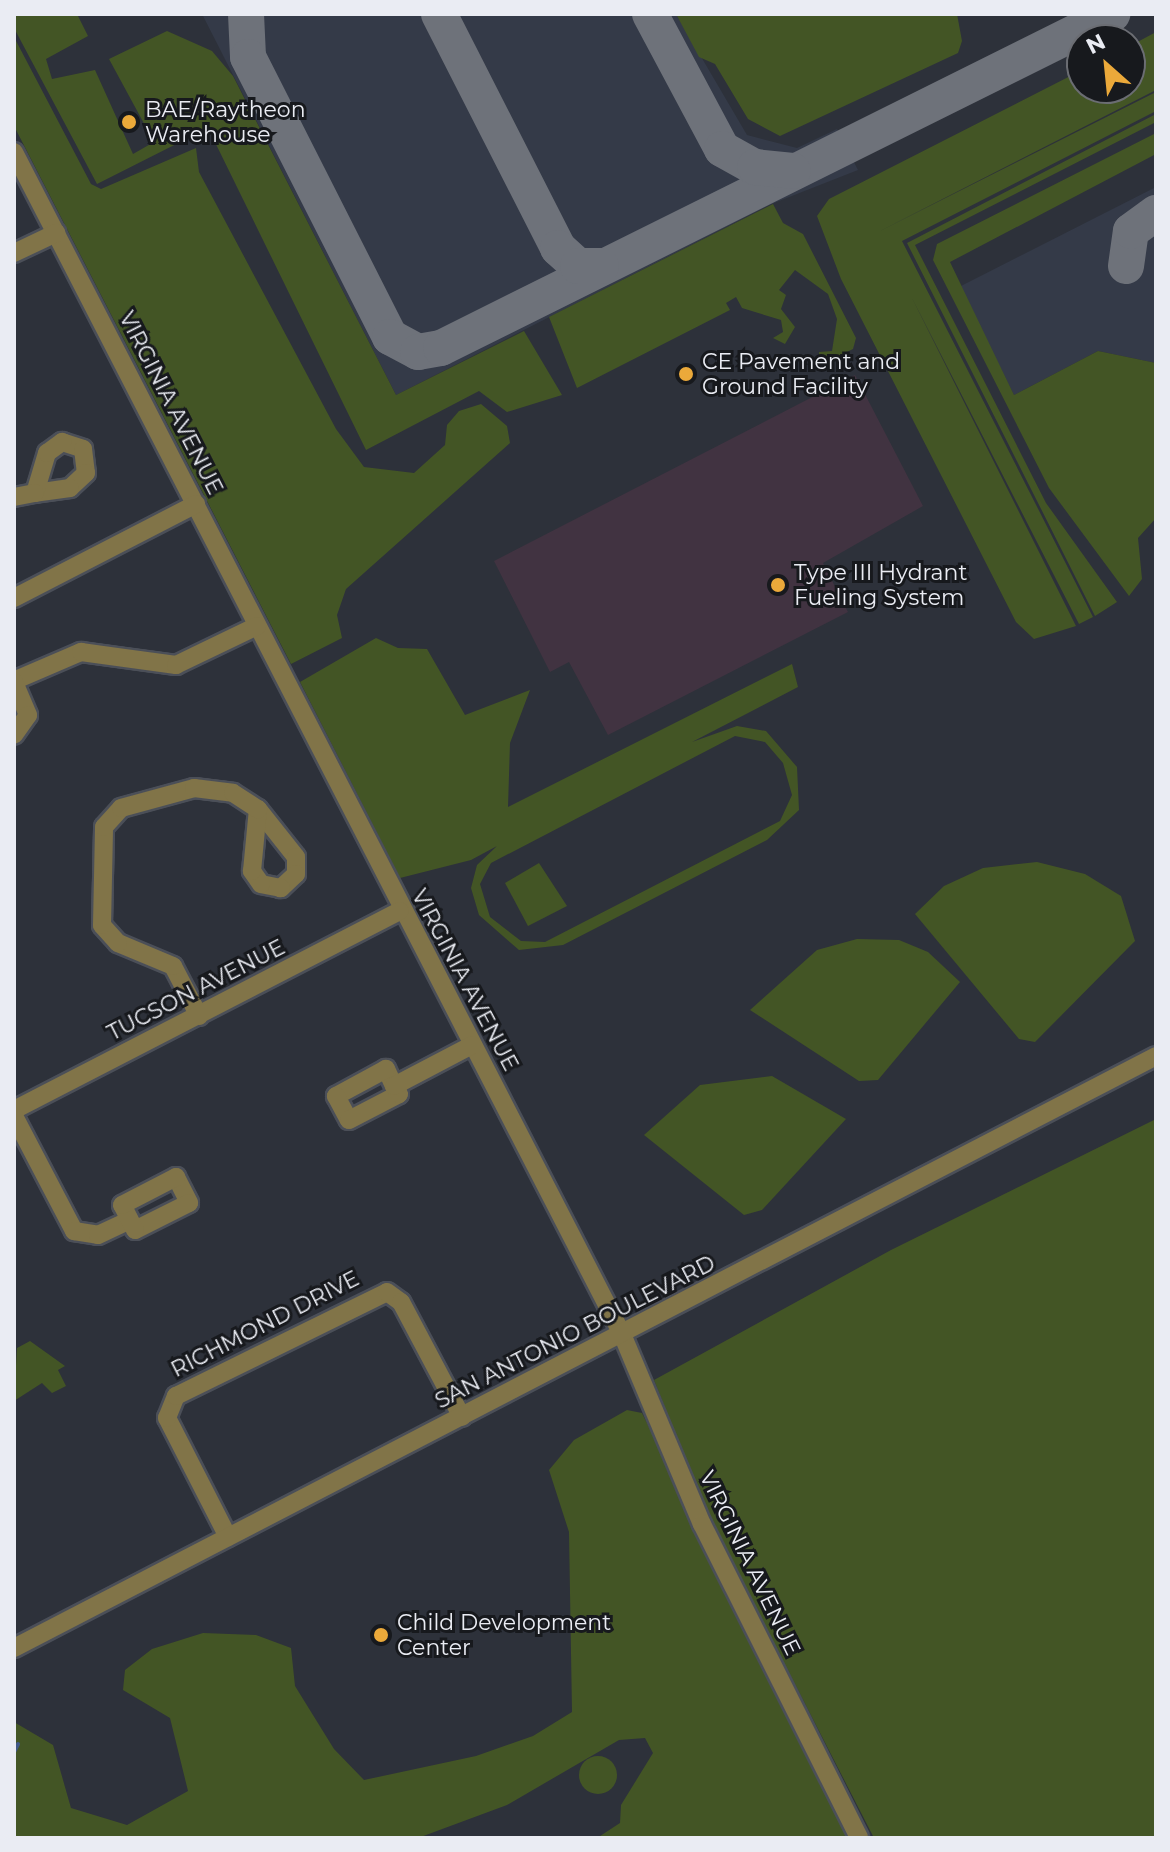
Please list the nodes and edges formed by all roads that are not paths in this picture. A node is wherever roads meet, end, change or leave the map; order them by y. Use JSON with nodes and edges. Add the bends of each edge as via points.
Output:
{"nodes":[{"id":1,"x":14,"y":152,"type":"edge"},
{"id":2,"x":56,"y":233,"type":"junction"},
{"id":3,"x":14,"y":253,"type":"edge"},
{"id":4,"x":35,"y":493,"type":"dead end"},
{"id":5,"x":14,"y":497,"type":"edge"},
{"id":6,"x":196,"y":504,"type":"junction"},
{"id":7,"x":14,"y":598,"type":"edge"},
{"id":8,"x":257,"y":626,"type":"junction"},
{"id":9,"x":16,"y":681,"type":"edge"},
{"id":10,"x":14,"y":735,"type":"edge"},
{"id":11,"x":258,"y":809,"type":"dead end"},
{"id":12,"x":400,"y":911,"type":"junction"},
{"id":13,"x":199,"y":1016,"type":"junction"},
{"id":14,"x":472,"y":1045,"type":"junction"},
{"id":15,"x":1156,"y":1056,"type":"edge"},
{"id":16,"x":394,"y":1086,"type":"dead end"},
{"id":17,"x":14,"y":1113,"type":"edge"},
{"id":18,"x":130,"y":1220,"type":"dead end"},
{"id":19,"x":622,"y":1334,"type":"junction"},
{"id":20,"x":462,"y":1417,"type":"junction"},
{"id":21,"x":228,"y":1537,"type":"junction"},
{"id":22,"x":14,"y":1648,"type":"edge"},
{"id":23,"x":859,"y":1838,"type":"edge"}],
"edges":[{"from":1,"to":2,"type":"street","name":"VIRGINIA AVENUE"},
{"from":2,"to":3,"type":"street"},
{"from":2,"to":6,"type":"street","name":"VIRGINIA AVENUE"},
{"from":4,"to":5,"type":"street"},
{"from":6,"to":7,"type":"street"},
{"from":6,"to":8,"type":"street","name":"VIRGINIA AVENUE"},
{"from":8,"to":9,"type":"street","via":[[176,665],[81,652]]},
{"from":8,"to":12,"type":"street","name":"VIRGINIA AVENUE"},
{"from":9,"to":10,"type":"street","via":[[28,715]]},
{"from":11,"to":13,"type":"street","via":[[233,793],[194,788],[121,808],[104,827],[102,925],[118,943],[173,966]]},
{"from":12,"to":13,"type":"street","name":"TUCSON AVENUE"},
{"from":12,"to":14,"type":"street","name":"VIRGINIA AVENUE"},
{"from":13,"to":17,"type":"street","name":"TUCSON AVENUE"},
{"from":14,"to":16,"type":"street"},
{"from":14,"to":19,"type":"street","name":"VIRGINIA AVENUE"},
{"from":15,"to":19,"type":"street","name":"SAN ANTONIO BOULEVARD"},
{"from":17,"to":18,"type":"street","via":[[74,1231],[98,1235]]},
{"from":19,"to":20,"type":"street","name":"SAN ANTONIO BOULEVARD"},
{"from":19,"to":23,"type":"street","name":"VIRGINIA AVENUE","via":[[702,1524]]},
{"from":20,"to":21,"type":"street","name":"SAN ANTONIO BOULEVARD"},
{"from":20,"to":21,"type":"street","name":"RICHMOND DRIVE","via":[[401,1302],[387,1292],[176,1396],[167,1418]]},
{"from":21,"to":22,"type":"street","name":"SAN ANTONIO BOULEVARD"}]}
